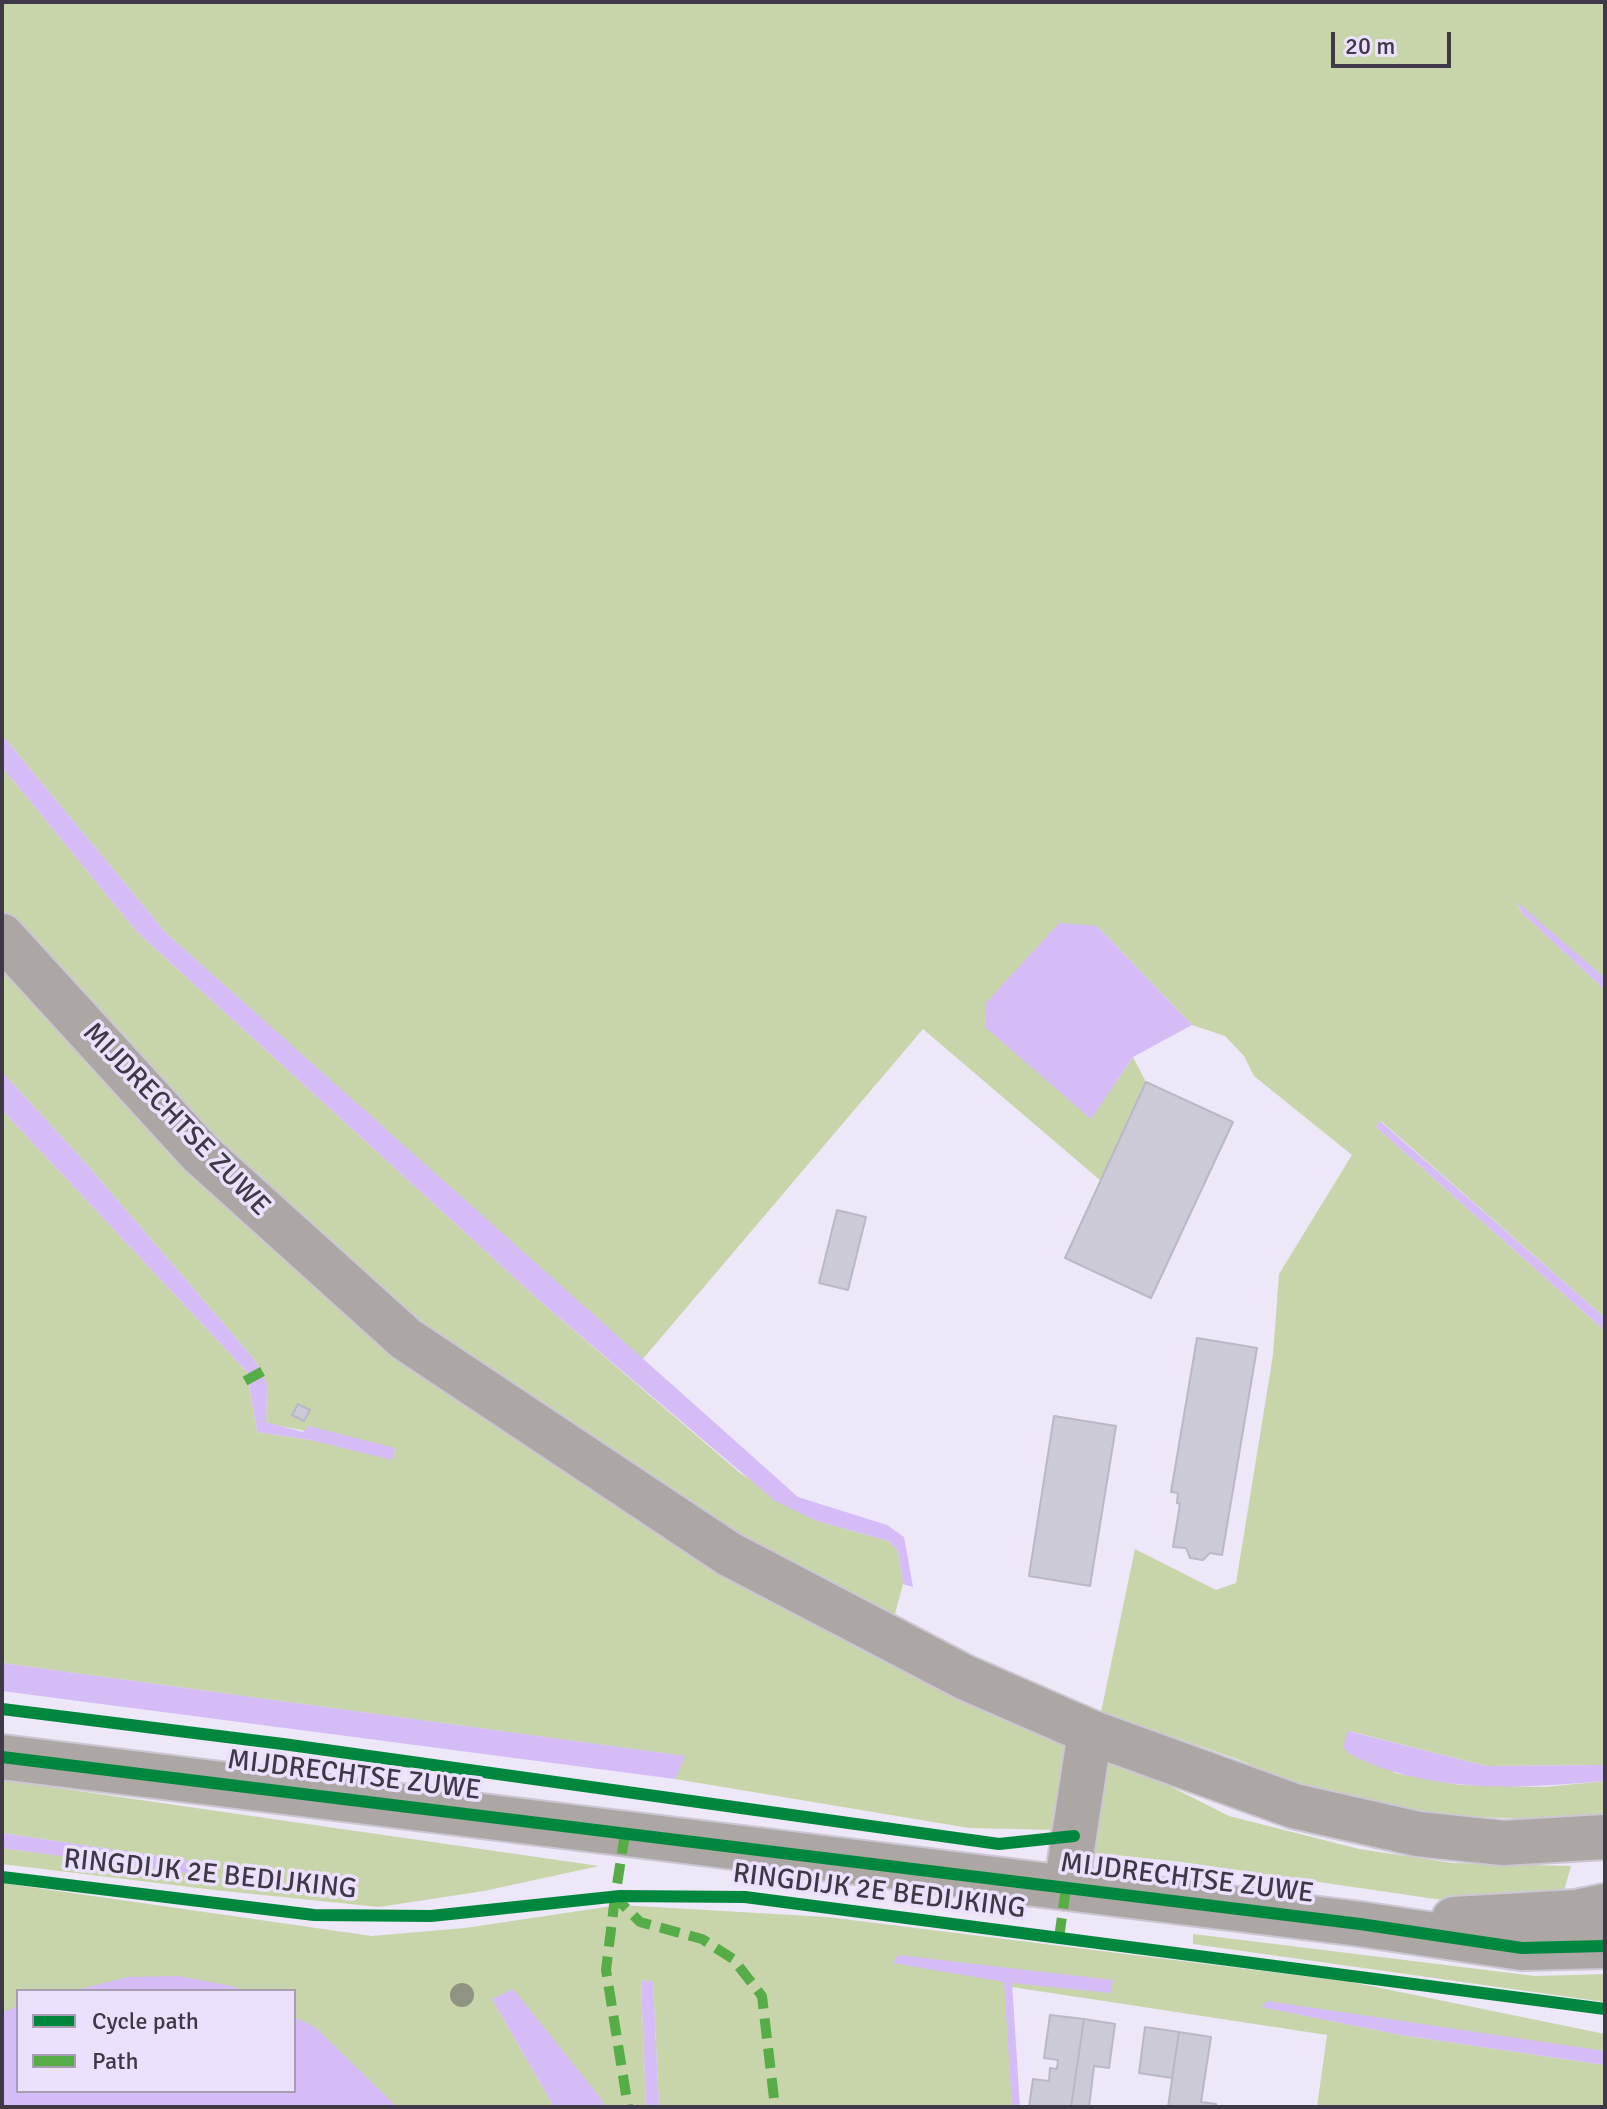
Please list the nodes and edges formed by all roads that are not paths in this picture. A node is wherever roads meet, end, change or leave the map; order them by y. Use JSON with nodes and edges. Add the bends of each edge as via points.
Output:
{"nodes":[{"id":1,"x":2,"y":936,"type":"edge"},
{"id":2,"x":1090,"y":1732,"type":"junction"},
{"id":3,"x":2,"y":1757,"type":"edge"},
{"id":4,"x":1605,"y":1837,"type":"edge"},
{"id":5,"x":1066,"y":1888,"type":"junction"},
{"id":6,"x":1605,"y":1906,"type":"edge"},
{"id":7,"x":1360,"y":1924,"type":"junction"},
{"id":8,"x":1605,"y":1946,"type":"edge"}],
"edges":[{"from":1,"to":2,"type":"street","name":"MIJDRECHTSE ZUWE","via":[[200,1153],[406,1339],[729,1554],[964,1677]]},
{"from":2,"to":4,"type":"street","name":"MIJDRECHTSE ZUWE","via":[[1294,1806],[1418,1834],[1503,1843]]},
{"from":2,"to":5,"type":"street"},
{"from":3,"to":5,"type":"street","name":"MIJDRECHTSE ZUWE"},
{"from":5,"to":7,"type":"street","name":"MIJDRECHTSE ZUWE"},
{"from":6,"to":7,"type":"street","name":"MIJDRECHTSE ZUWE"},
{"from":7,"to":8,"type":"street","name":"MIJDRECHTSE ZUWE","via":[[1522,1948]]}]}
